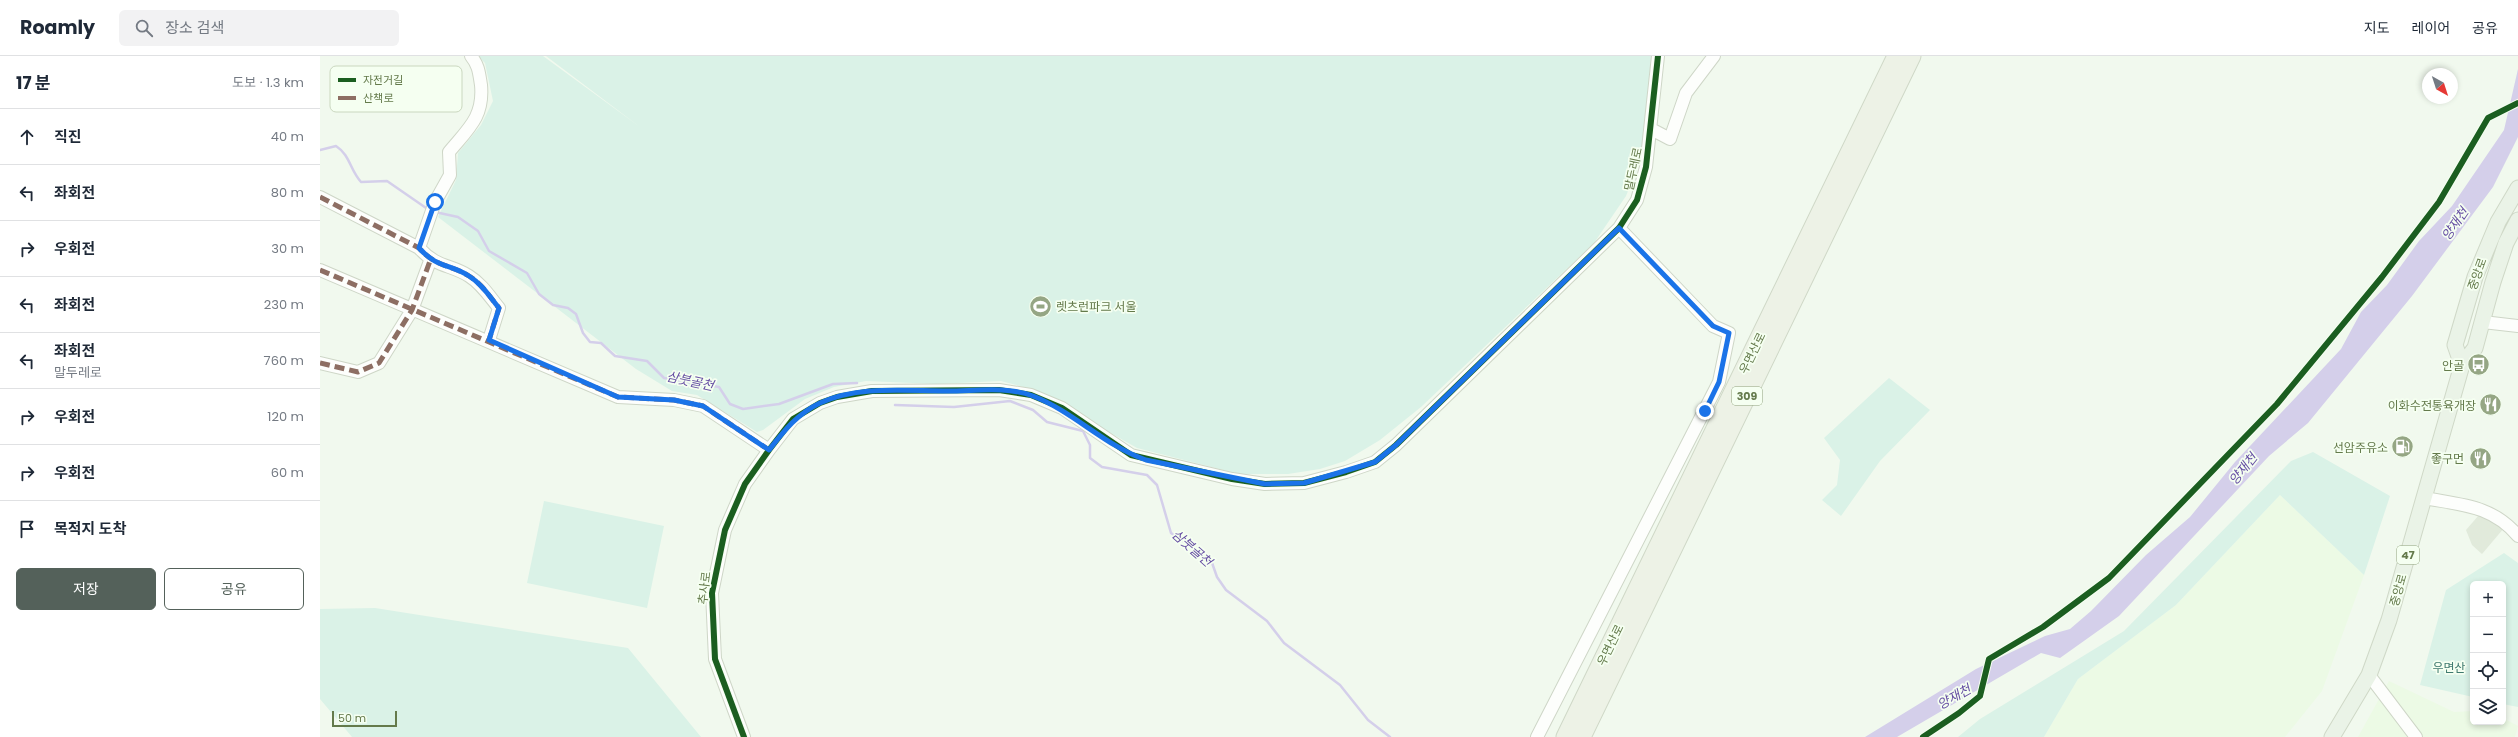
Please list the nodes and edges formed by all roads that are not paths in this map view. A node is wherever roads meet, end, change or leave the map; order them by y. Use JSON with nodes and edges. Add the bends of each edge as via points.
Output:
{"nodes":[{"id":1,"x":471,"y":56,"type":"edge"},
{"id":2,"x":1658,"y":56,"type":"edge"},
{"id":3,"x":1714,"y":56,"type":"edge"},
{"id":4,"x":1896,"y":56,"type":"edge"},
{"id":5,"x":1912,"y":56,"type":"edge"},
{"id":6,"x":1651,"y":129,"type":"junction"},
{"id":7,"x":2518,"y":188,"type":"edge"},
{"id":8,"x":320,"y":196,"type":"edge"},
{"id":9,"x":2518,"y":220,"type":"edge"},
{"id":10,"x":1619,"y":228,"type":"junction"},
{"id":11,"x":419,"y":248,"type":"junction"},
{"id":12,"x":430,"y":260,"type":"junction"},
{"id":13,"x":320,"y":270,"type":"edge"},
{"id":14,"x":412,"y":310,"type":"junction"},
{"id":15,"x":2483,"y":322,"type":"junction"},
{"id":16,"x":2518,"y":326,"type":"edge"},
{"id":17,"x":489,"y":340,"type":"junction"},
{"id":18,"x":320,"y":363,"type":"edge"},
{"id":19,"x":2462,"y":365,"type":"junction"},
{"id":20,"x":769,"y":450,"type":"junction"},
{"id":21,"x":2424,"y":498,"type":"junction"},
{"id":22,"x":2518,"y":536,"type":"edge"},
{"id":23,"x":2369,"y":675,"type":"junction"},
{"id":24,"x":744,"y":737,"type":"edge"},
{"id":25,"x":1537,"y":737,"type":"edge"},
{"id":26,"x":1565,"y":737,"type":"edge"},
{"id":27,"x":1582,"y":737,"type":"edge"},
{"id":28,"x":2332,"y":737,"type":"edge"},
{"id":29,"x":2416,"y":737,"type":"edge"}],
"edges":[{"from":1,"to":11,"type":"street","via":[[479,66],[482,102],[477,118],[449,152],[450,175],[428,218]]},
{"from":2,"to":6,"type":"street","name":"말두레로"},
{"from":3,"to":6,"type":"street","via":[[1686,93],[1670,139]]},
{"from":4,"to":26,"type":"highway","name":"우면산로","number":"309"},
{"from":5,"to":27,"type":"highway","name":"우면산로","number":"309"},
{"from":6,"to":10,"type":"street","name":"말두레로","via":[[1646,167],[1637,200]]},
{"from":7,"to":19,"type":"main road","name":"중앙로","via":[[2498,222],[2475,277],[2455,345]]},
{"from":8,"to":11,"type":"street"},
{"from":9,"to":15,"type":"main road","name":"중앙로","number":"47","via":[[2506,243]]},
{"from":10,"to":20,"type":"street","name":"말두레로","via":[[1396,445],[1375,462],[1311,481],[1265,484],[1146,460],[1127,452],[1062,408],[1031,395],[999,390],[872,391],[837,397],[820,403],[793,419]]},
{"from":10,"to":25,"type":"street","via":[[1713,326],[1729,333],[1715,390]]},
{"from":11,"to":12,"type":"street"},
{"from":12,"to":14,"type":"street"},
{"from":12,"to":17,"type":"street","via":[[469,276],[483,288],[499,308]]},
{"from":13,"to":14,"type":"street"},
{"from":14,"to":17,"type":"street"},
{"from":14,"to":18,"type":"street","via":[[379,363],[371,368],[358,372]]},
{"from":15,"to":16,"type":"street"},
{"from":15,"to":19,"type":"main road","name":"중앙로","number":"47","via":[[2475,348]]},
{"from":17,"to":20,"type":"street","via":[[618,397],[674,400],[703,406]]},
{"from":19,"to":21,"type":"main road","name":"중앙로","number":"47"},
{"from":20,"to":24,"type":"street","name":"추사로","via":[[745,484],[732,511],[725,530],[712,593],[715,659]]},
{"from":21,"to":22,"type":"street","via":[[2465,504],[2484,510]]},
{"from":21,"to":23,"type":"main road","name":"중앙로","number":"47","via":[[2389,620]]},
{"from":23,"to":28,"type":"main road","name":"중앙로","number":"47"},
{"from":23,"to":29,"type":"street"}]}
